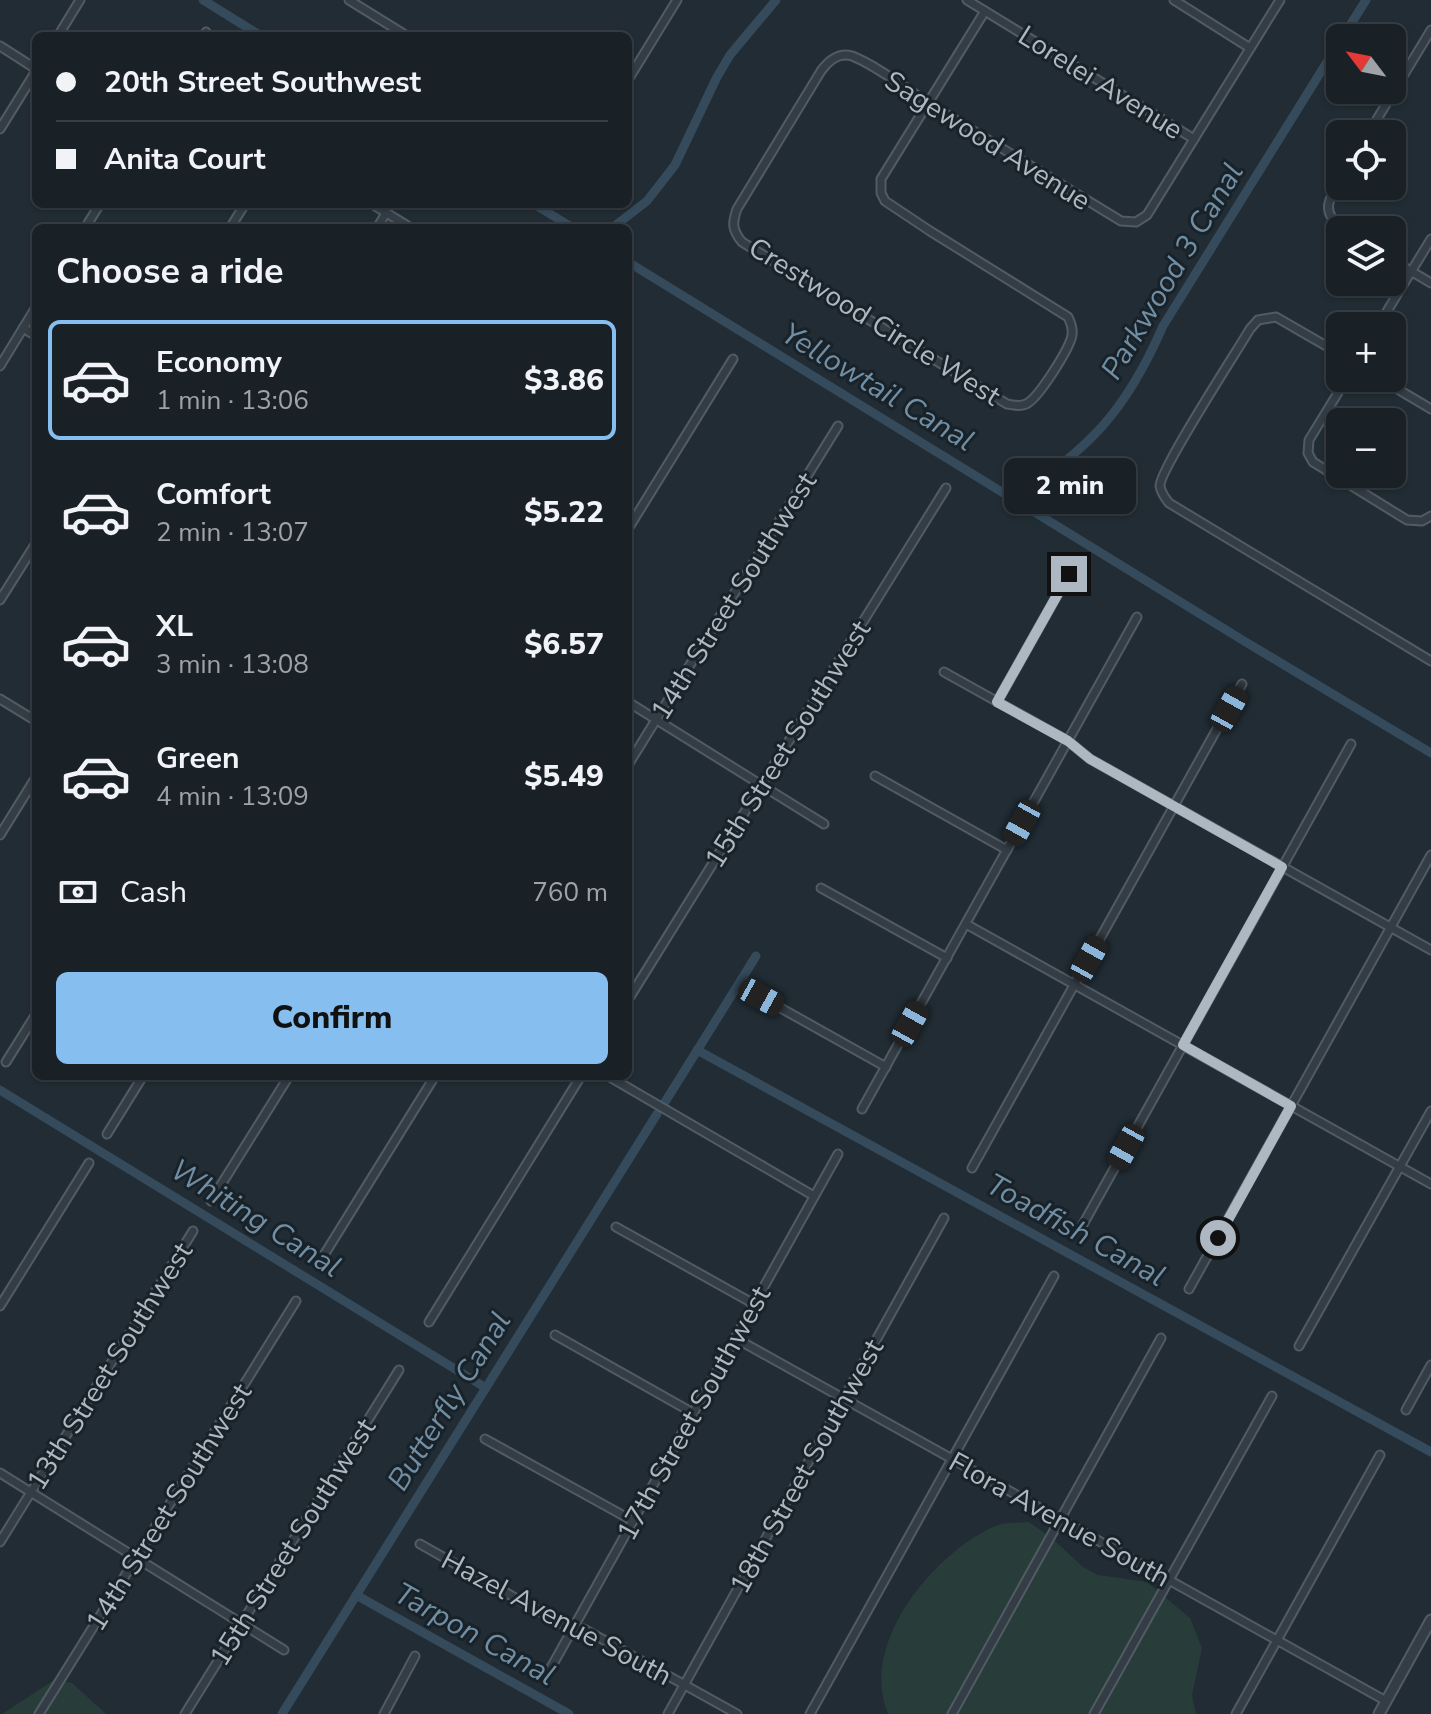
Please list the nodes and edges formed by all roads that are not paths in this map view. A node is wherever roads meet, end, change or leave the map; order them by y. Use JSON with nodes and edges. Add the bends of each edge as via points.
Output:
{"nodes":[{"id":1,"x":80,"y":0,"type":"edge"},
{"id":2,"x":349,"y":0,"type":"edge"},
{"id":3,"x":677,"y":0,"type":"edge"},
{"id":4,"x":967,"y":0,"type":"edge"},
{"id":5,"x":1174,"y":0,"type":"edge"},
{"id":6,"x":1280,"y":0,"type":"edge"},
{"id":7,"x":985,"y":11,"type":"junction"},
{"id":8,"x":1431,"y":30,"type":"edge"},
{"id":9,"x":60,"y":32,"type":"edge"},
{"id":10,"x":401,"y":32,"type":"edge"},
{"id":11,"x":0,"y":46,"type":"edge"},
{"id":12,"x":1250,"y":48,"type":"junction"},
{"id":13,"x":32,"y":67,"type":"edge"},
{"id":14,"x":632,"y":73,"type":"edge"},
{"id":15,"x":32,"y":77,"type":"edge"},
{"id":16,"x":928,"y":103,"type":"junction"},
{"id":17,"x":1376,"y":120,"type":"edge"},
{"id":18,"x":0,"y":129,"type":"edge"},
{"id":19,"x":1194,"y":139,"type":"junction"},
{"id":20,"x":378,"y":208,"type":"edge"},
{"id":21,"x":386,"y":213,"type":"junction"},
{"id":22,"x":379,"y":224,"type":"edge"},
{"id":23,"x":404,"y":224,"type":"edge"},
{"id":24,"x":734,"y":233,"type":"joint"},
{"id":25,"x":1431,"y":239,"type":"edge"},
{"id":26,"x":1406,"y":268,"type":"edge"},
{"id":27,"x":1411,"y":271,"type":"junction"},
{"id":28,"x":1431,"y":283,"type":"edge"},
{"id":29,"x":1386,"y":312,"type":"edge"},
{"id":30,"x":32,"y":313,"type":"edge"},
{"id":31,"x":23,"y":328,"type":"junction"},
{"id":32,"x":32,"y":334,"type":"edge"},
{"id":33,"x":1326,"y":346,"type":"edge"},
{"id":34,"x":733,"y":359,"type":"dead end"},
{"id":35,"x":0,"y":366,"type":"edge"},
{"id":36,"x":1338,"y":392,"type":"edge"},
{"id":37,"x":1402,"y":392,"type":"edge"},
{"id":38,"x":1431,"y":409,"type":"edge"},
{"id":39,"x":838,"y":426,"type":"dead end"},
{"id":40,"x":946,"y":488,"type":"dead end"},
{"id":41,"x":1431,"y":516,"type":"edge"},
{"id":42,"x":632,"y":523,"type":"edge"},
{"id":43,"x":32,"y":549,"type":"edge"},
{"id":44,"x":1069,"y":574,"type":"dead end"},
{"id":45,"x":0,"y":600,"type":"edge"},
{"id":46,"x":1137,"y":617,"type":"dead end"},
{"id":47,"x":1431,"y":661,"type":"edge"},
{"id":48,"x":944,"y":672,"type":"dead end"},
{"id":49,"x":1242,"y":684,"type":"dead end"},
{"id":50,"x":0,"y":699,"type":"edge"},
{"id":51,"x":997,"y":702,"type":"junction"},
{"id":52,"x":632,"y":705,"type":"edge"},
{"id":53,"x":32,"y":719,"type":"edge"},
{"id":54,"x":656,"y":720,"type":"junction"},
{"id":55,"x":1068,"y":741,"type":"junction"},
{"id":56,"x":1351,"y":744,"type":"dead end"},
{"id":57,"x":632,"y":759,"type":"edge"},
{"id":58,"x":875,"y":776,"type":"dead end"},
{"id":59,"x":32,"y":783,"type":"edge"},
{"id":60,"x":761,"y":785,"type":"junction"},
{"id":61,"x":1174,"y":807,"type":"junction"},
{"id":62,"x":824,"y":824,"type":"dead end"},
{"id":63,"x":0,"y":835,"type":"edge"},
{"id":64,"x":1007,"y":850,"type":"junction"},
{"id":65,"x":1431,"y":855,"type":"edge"},
{"id":66,"x":1282,"y":867,"type":"junction"},
{"id":67,"x":821,"y":888,"type":"dead end"},
{"id":68,"x":966,"y":924,"type":"junction"},
{"id":69,"x":1390,"y":928,"type":"junction"},
{"id":70,"x":1431,"y":950,"type":"edge"},
{"id":71,"x":947,"y":958,"type":"junction"},
{"id":72,"x":1074,"y":985,"type":"junction"},
{"id":73,"x":632,"y":994,"type":"edge"},
{"id":74,"x":761,"y":997,"type":"dead end"},
{"id":75,"x":32,"y":1020,"type":"edge"},
{"id":76,"x":1183,"y":1045,"type":"junction"},
{"id":77,"x":6,"y":1062,"type":"dead end"},
{"id":78,"x":886,"y":1067,"type":"junction"},
{"id":79,"x":141,"y":1080,"type":"edge"},
{"id":80,"x":287,"y":1080,"type":"edge"},
{"id":81,"x":433,"y":1080,"type":"edge"},
{"id":82,"x":579,"y":1080,"type":"edge"},
{"id":83,"x":615,"y":1080,"type":"edge"},
{"id":84,"x":1291,"y":1106,"type":"junction"},
{"id":85,"x":862,"y":1109,"type":"dead end"},
{"id":86,"x":1431,"y":1111,"type":"edge"},
{"id":87,"x":107,"y":1134,"type":"dead end"},
{"id":88,"x":838,"y":1154,"type":"dead end"},
{"id":89,"x":89,"y":1163,"type":"dead end"},
{"id":90,"x":1400,"y":1167,"type":"junction"},
{"id":91,"x":972,"y":1168,"type":"dead end"},
{"id":92,"x":1431,"y":1184,"type":"edge"},
{"id":93,"x":814,"y":1196,"type":"junction"},
{"id":94,"x":211,"y":1201,"type":"dead end"},
{"id":95,"x":944,"y":1218,"type":"dead end"},
{"id":96,"x":616,"y":1227,"type":"dead end"},
{"id":97,"x":1081,"y":1228,"type":"dead end"},
{"id":98,"x":193,"y":1231,"type":"dead end"},
{"id":99,"x":324,"y":1255,"type":"dead end"},
{"id":100,"x":1054,"y":1276,"type":"dead end"},
{"id":101,"x":1189,"y":1289,"type":"dead end"},
{"id":102,"x":296,"y":1301,"type":"dead end"},
{"id":103,"x":754,"y":1304,"type":"junction"},
{"id":104,"x":0,"y":1306,"type":"edge"},
{"id":105,"x":429,"y":1322,"type":"dead end"},
{"id":106,"x":555,"y":1335,"type":"dead end"},
{"id":107,"x":735,"y":1338,"type":"junction"},
{"id":108,"x":1161,"y":1338,"type":"dead end"},
{"id":109,"x":1299,"y":1346,"type":"dead end"},
{"id":110,"x":1431,"y":1365,"type":"edge"},
{"id":111,"x":399,"y":1370,"type":"dead end"},
{"id":112,"x":1272,"y":1396,"type":"dead end"},
{"id":113,"x":844,"y":1398,"type":"junction"},
{"id":114,"x":1406,"y":1410,"type":"dead end"},
{"id":115,"x":693,"y":1413,"type":"junction"},
{"id":116,"x":485,"y":1439,"type":"dead end"},
{"id":117,"x":1380,"y":1455,"type":"dead end"},
{"id":118,"x":952,"y":1459,"type":"junction"},
{"id":119,"x":0,"y":1473,"type":"edge"},
{"id":120,"x":31,"y":1492,"type":"junction"},
{"id":121,"x":1061,"y":1520,"type":"junction"},
{"id":122,"x":633,"y":1521,"type":"junction"},
{"id":123,"x":0,"y":1542,"type":"edge"},
{"id":124,"x":420,"y":1544,"type":"dead end"},
{"id":125,"x":135,"y":1558,"type":"junction"},
{"id":126,"x":1169,"y":1580,"type":"junction"},
{"id":127,"x":1431,"y":1620,"type":"edge"},
{"id":128,"x":241,"y":1624,"type":"junction"},
{"id":129,"x":572,"y":1630,"type":"junction"},
{"id":130,"x":1277,"y":1640,"type":"junction"},
{"id":131,"x":284,"y":1650,"type":"dead end"},
{"id":132,"x":415,"y":1656,"type":"dead end"},
{"id":133,"x":548,"y":1673,"type":"dead end"},
{"id":134,"x":684,"y":1684,"type":"junction"},
{"id":135,"x":1386,"y":1701,"type":"junction"},
{"id":136,"x":39,"y":1714,"type":"edge"},
{"id":137,"x":185,"y":1714,"type":"edge"},
{"id":138,"x":384,"y":1714,"type":"edge"},
{"id":139,"x":668,"y":1714,"type":"edge"},
{"id":140,"x":737,"y":1714,"type":"edge"},
{"id":141,"x":810,"y":1714,"type":"edge"},
{"id":142,"x":952,"y":1714,"type":"edge"},
{"id":143,"x":1094,"y":1714,"type":"edge"},
{"id":144,"x":1236,"y":1714,"type":"edge"},
{"id":145,"x":1379,"y":1714,"type":"edge"}],
"edges":[{"from":1,"to":9,"type":"street"},
{"from":2,"to":10,"type":"street"},
{"from":3,"to":14,"type":"street"},
{"from":4,"to":7,"type":"street","name":"Lorelei Avenue"},
{"from":5,"to":12,"type":"street"},
{"from":6,"to":12,"type":"street"},
{"from":7,"to":16,"type":"street"},
{"from":7,"to":19,"type":"street","name":"Lorelei Avenue"},
{"from":8,"to":17,"type":"street"},
{"from":11,"to":13,"type":"street"},
{"from":12,"to":19,"type":"street"},
{"from":15,"to":18,"type":"street"},
{"from":16,"to":19,"type":"street","name":"Sagewood Avenue","via":[[1121,221],[1136,222],[1147,215]]},
{"from":16,"to":24,"type":"street","name":"Sagewood Avenue","via":[[851,56],[827,62],[737,209]]},
{"from":16,"to":24,"type":"street","name":"Crestwood Circle West","via":[[881,179],[881,193],[885,201],[1068,317],[1069,344],[1027,404],[1007,404]]},
{"from":20,"to":21,"type":"street"},
{"from":21,"to":22,"type":"street"},
{"from":21,"to":23,"type":"street"},
{"from":25,"to":27,"type":"street"},
{"from":26,"to":27,"type":"street"},
{"from":27,"to":28,"type":"street"},
{"from":27,"to":29,"type":"street"},
{"from":30,"to":31,"type":"street"},
{"from":31,"to":32,"type":"street"},
{"from":31,"to":35,"type":"street"},
{"from":33,"to":47,"type":"street","via":[[1276,317],[1258,320],[1160,486],[1169,503]]},
{"from":34,"to":42,"type":"street"},
{"from":36,"to":41,"type":"street","via":[[1309,440],[1308,453],[1320,469],[1407,520]]},
{"from":37,"to":38,"type":"street"},
{"from":39,"to":54,"type":"street","name":"14th Street Southwest"},
{"from":40,"to":60,"type":"street","name":"15th Street Southwest"},
{"from":43,"to":45,"type":"street"},
{"from":44,"to":51,"type":"street"},
{"from":46,"to":55,"type":"street"},
{"from":48,"to":51,"type":"street"},
{"from":49,"to":61,"type":"street"},
{"from":50,"to":53,"type":"street"},
{"from":51,"to":55,"type":"street"},
{"from":52,"to":54,"type":"street"},
{"from":54,"to":57,"type":"street","name":"14th Street Southwest"},
{"from":54,"to":60,"type":"street"},
{"from":55,"to":61,"type":"street"},
{"from":55,"to":64,"type":"street"},
{"from":56,"to":66,"type":"street"},
{"from":58,"to":64,"type":"street"},
{"from":59,"to":63,"type":"street"},
{"from":60,"to":62,"type":"street"},
{"from":60,"to":73,"type":"street","name":"15th Street Southwest"},
{"from":61,"to":66,"type":"street"},
{"from":61,"to":72,"type":"street"},
{"from":64,"to":68,"type":"street"},
{"from":65,"to":69,"type":"street"},
{"from":66,"to":69,"type":"street"},
{"from":66,"to":76,"type":"street"},
{"from":67,"to":71,"type":"street"},
{"from":68,"to":71,"type":"street"},
{"from":68,"to":72,"type":"street"},
{"from":69,"to":70,"type":"street"},
{"from":69,"to":84,"type":"street"},
{"from":71,"to":78,"type":"street"},
{"from":72,"to":76,"type":"street"},
{"from":72,"to":91,"type":"street"},
{"from":74,"to":78,"type":"street"},
{"from":75,"to":77,"type":"street"},
{"from":76,"to":84,"type":"street"},
{"from":76,"to":97,"type":"street"},
{"from":78,"to":85,"type":"street"},
{"from":79,"to":87,"type":"street"},
{"from":80,"to":94,"type":"street"},
{"from":81,"to":99,"type":"street"},
{"from":82,"to":105,"type":"street"},
{"from":83,"to":93,"type":"street"},
{"from":84,"to":90,"type":"street"},
{"from":84,"to":101,"type":"street"},
{"from":86,"to":90,"type":"street"},
{"from":88,"to":93,"type":"street","name":"17th Street Southwest"},
{"from":89,"to":104,"type":"street"},
{"from":90,"to":92,"type":"street"},
{"from":90,"to":109,"type":"street"},
{"from":93,"to":103,"type":"street","name":"17th Street Southwest"},
{"from":95,"to":113,"type":"street","name":"18th Street Southwest"},
{"from":96,"to":103,"type":"street"},
{"from":98,"to":120,"type":"street","name":"13th Street Southwest"},
{"from":100,"to":118,"type":"street"},
{"from":102,"to":125,"type":"street","name":"14th Street Southwest"},
{"from":103,"to":107,"type":"street","name":"17th Street Southwest"},
{"from":106,"to":115,"type":"street"},
{"from":107,"to":113,"type":"street","name":"Flora Avenue South"},
{"from":107,"to":115,"type":"street","name":"17th Street Southwest"},
{"from":108,"to":121,"type":"street"},
{"from":110,"to":114,"type":"street"},
{"from":111,"to":128,"type":"street","name":"15th Street Southwest"},
{"from":112,"to":126,"type":"street"},
{"from":113,"to":118,"type":"street","name":"Flora Avenue South"},
{"from":113,"to":134,"type":"street","name":"18th Street Southwest"},
{"from":115,"to":122,"type":"street","name":"17th Street Southwest"},
{"from":116,"to":122,"type":"street"},
{"from":117,"to":130,"type":"street"},
{"from":118,"to":121,"type":"street","name":"Flora Avenue South"},
{"from":118,"to":141,"type":"street"},
{"from":119,"to":120,"type":"street"},
{"from":120,"to":123,"type":"street","name":"13th Street Southwest"},
{"from":120,"to":125,"type":"street"},
{"from":121,"to":126,"type":"street","name":"Flora Avenue South"},
{"from":121,"to":142,"type":"street"},
{"from":122,"to":129,"type":"street","name":"17th Street Southwest"},
{"from":124,"to":129,"type":"street","name":"Hazel Avenue South"},
{"from":125,"to":128,"type":"street"},
{"from":125,"to":136,"type":"street","name":"14th Street Southwest"},
{"from":126,"to":130,"type":"street","name":"Flora Avenue South"},
{"from":126,"to":143,"type":"street"},
{"from":127,"to":135,"type":"street"},
{"from":128,"to":131,"type":"street"},
{"from":128,"to":137,"type":"street","name":"15th Street Southwest"},
{"from":129,"to":133,"type":"street","name":"17th Street Southwest"},
{"from":129,"to":134,"type":"street","name":"Hazel Avenue South","via":[[584,1629]]},
{"from":130,"to":135,"type":"street","name":"Flora Avenue South"},
{"from":130,"to":144,"type":"street"},
{"from":132,"to":138,"type":"street"},
{"from":134,"to":139,"type":"street","name":"18th Street Southwest"},
{"from":134,"to":140,"type":"street","name":"Hazel Avenue South"},
{"from":135,"to":145,"type":"street"}]}
